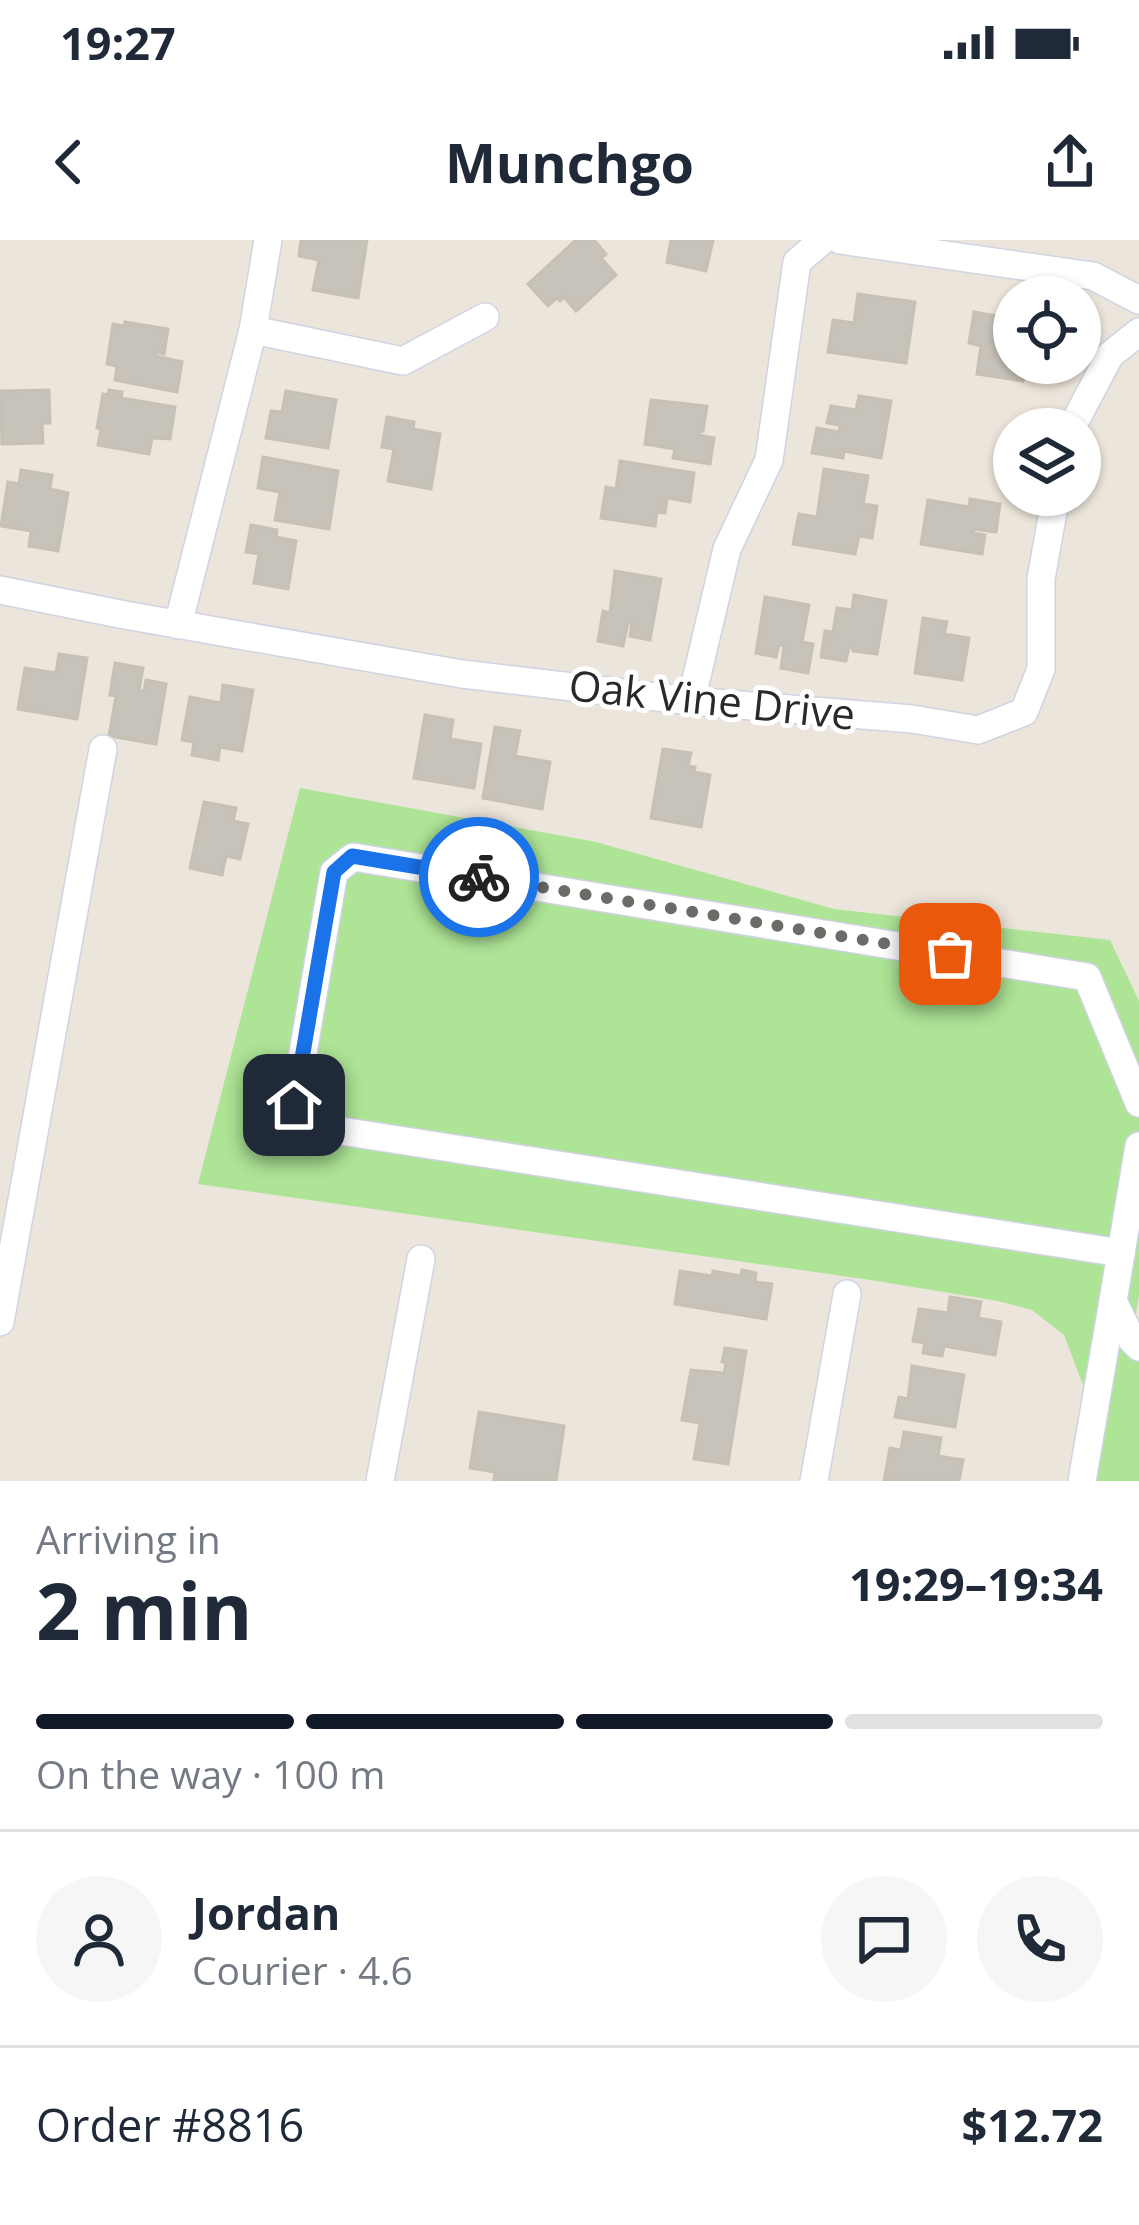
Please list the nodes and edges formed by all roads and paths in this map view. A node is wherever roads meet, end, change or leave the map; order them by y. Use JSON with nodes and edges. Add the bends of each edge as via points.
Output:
{"nodes":[{"id":1,"x":268,"y":240,"type":"edge"},
{"id":2,"x":824,"y":240,"type":"edge"},
{"id":3,"x":841,"y":240,"type":"edge"},
{"id":4,"x":1139,"y":300,"type":"edge"},
{"id":5,"x":485,"y":317,"type":"dead end"},
{"id":6,"x":254,"y":330,"type":"junction"},
{"id":7,"x":1139,"y":332,"type":"edge"},
{"id":8,"x":1082,"y":408,"type":"edge"},
{"id":9,"x":1052,"y":516,"type":"edge"},
{"id":10,"x":0,"y":590,"type":"edge"},
{"id":11,"x":178,"y":625,"type":"junction"},
{"id":12,"x":691,"y":701,"type":"junction"},
{"id":13,"x":103,"y":748,"type":"dead end"},
{"id":14,"x":1139,"y":1103,"type":"edge"},
{"id":15,"x":1139,"y":1147,"type":"edge"},
{"id":16,"x":1121,"y":1253,"type":"junction"},
{"id":17,"x":421,"y":1259,"type":"dead end"},
{"id":18,"x":847,"y":1294,"type":"dead end"},
{"id":19,"x":1113,"y":1301,"type":"junction"},
{"id":20,"x":0,"y":1322,"type":"edge"},
{"id":21,"x":1139,"y":1347,"type":"edge"},
{"id":22,"x":380,"y":1481,"type":"edge"},
{"id":23,"x":814,"y":1481,"type":"edge"},
{"id":24,"x":1082,"y":1481,"type":"edge"}],
"edges":[{"from":1,"to":6,"type":"street"},
{"from":2,"to":12,"type":"street","via":[[797,262],[770,460],[727,549]]},
{"from":3,"to":4,"type":"street","via":[[1093,276]]},
{"from":5,"to":6,"type":"street","via":[[403,361]]},
{"from":6,"to":11,"type":"street"},
{"from":7,"to":8,"type":"street","via":[[1110,355]]},
{"from":9,"to":12,"type":"street","name":"Oak Vine Drive","via":[[1041,579],[1041,669],[1024,712],[979,730]]},
{"from":10,"to":11,"type":"street","name":"Oak Vine Drive"},
{"from":11,"to":12,"type":"street","name":"Oak Vine Drive","via":[[462,674]]},
{"from":13,"to":20,"type":"street"},
{"from":14,"to":16,"type":"street","via":[[1088,977],[352,856],[334,872],[294,1105],[309,1126]]},
{"from":15,"to":16,"type":"street"},
{"from":16,"to":19,"type":"street"},
{"from":17,"to":22,"type":"street"},
{"from":18,"to":23,"type":"street"},
{"from":19,"to":21,"type":"street"},
{"from":19,"to":24,"type":"street"}]}
